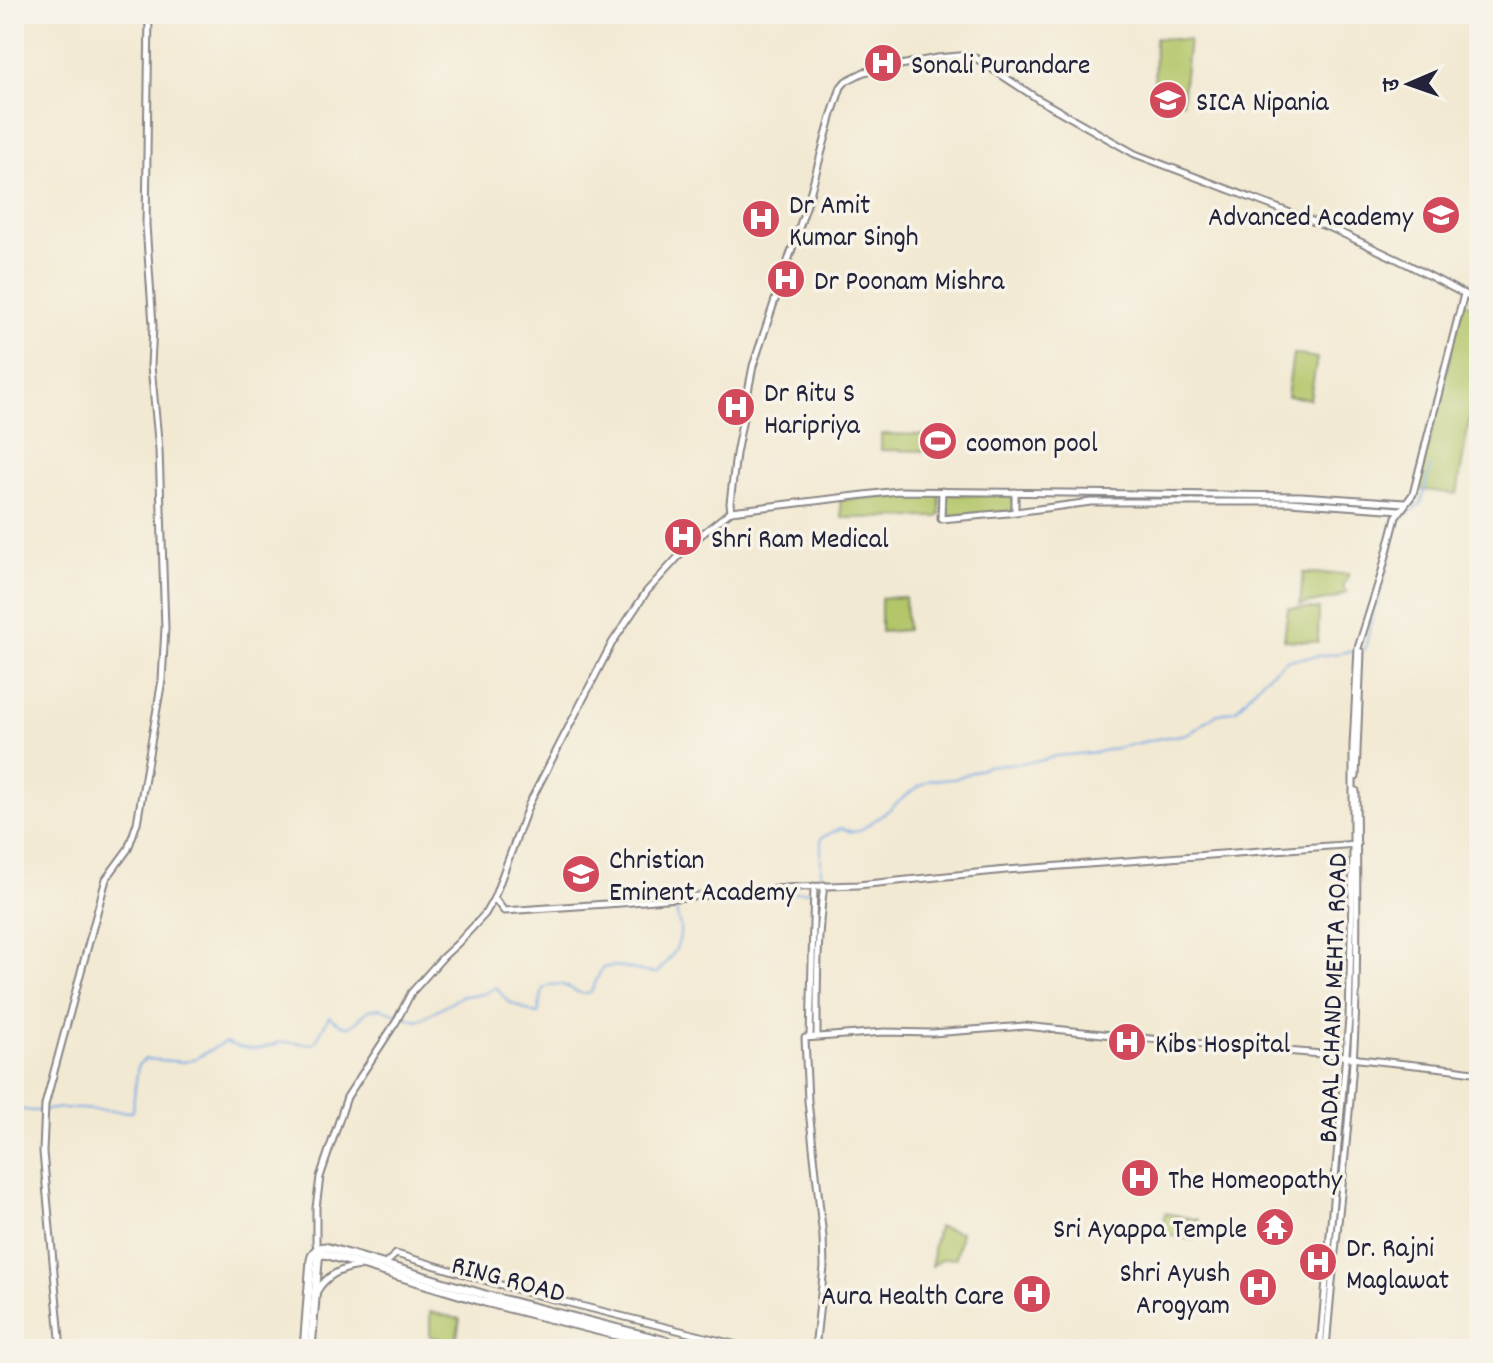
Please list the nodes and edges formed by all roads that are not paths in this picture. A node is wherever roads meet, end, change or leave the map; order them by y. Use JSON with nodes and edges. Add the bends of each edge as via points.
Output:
{"nodes":[{"id":1,"x":149,"y":14,"type":"edge"},
{"id":2,"x":1464,"y":294,"type":"junction"},
{"id":3,"x":1479,"y":304,"type":"edge"},
{"id":4,"x":942,"y":491,"type":"junction"},
{"id":5,"x":1015,"y":492,"type":"junction"},
{"id":6,"x":1207,"y":495,"type":"junction"},
{"id":7,"x":1207,"y":503,"type":"junction"},
{"id":8,"x":1405,"y":503,"type":"junction"},
{"id":9,"x":1400,"y":510,"type":"junction"},
{"id":10,"x":731,"y":511,"type":"junction"},
{"id":11,"x":1015,"y":511,"type":"junction"},
{"id":12,"x":1355,"y":844,"type":"junction"},
{"id":13,"x":818,"y":887,"type":"junction"},
{"id":14,"x":494,"y":898,"type":"junction"},
{"id":15,"x":811,"y":1037,"type":"junction"},
{"id":16,"x":1349,"y":1056,"type":"junction"},
{"id":17,"x":1479,"y":1073,"type":"edge"},
{"id":18,"x":316,"y":1252,"type":"junction"},
{"id":19,"x":385,"y":1264,"type":"junction"},
{"id":20,"x":365,"y":1265,"type":"junction"},
{"id":21,"x":316,"y":1294,"type":"junction"},
{"id":22,"x":61,"y":1349,"type":"edge"},
{"id":23,"x":304,"y":1349,"type":"edge"},
{"id":24,"x":311,"y":1349,"type":"edge"},
{"id":25,"x":672,"y":1349,"type":"edge"},
{"id":26,"x":697,"y":1349,"type":"edge"},
{"id":27,"x":753,"y":1349,"type":"edge"},
{"id":28,"x":815,"y":1349,"type":"edge"},
{"id":29,"x":1323,"y":1349,"type":"edge"}],
"edges":[{"from":1,"to":22,"type":"street","via":[[146,225],[165,628],[162,680],[137,823],[128,849],[106,879],[45,1105],[45,1183]]},
{"from":2,"to":3,"type":"street"},
{"from":2,"to":8,"type":"street","name":"BADAL CHAND MEHTA ROAD","via":[[1413,494]]},
{"from":2,"to":10,"type":"street","via":[[1333,229],[1135,154],[971,55],[864,72],[841,87],[753,366]]},
{"from":4,"to":5,"type":"street"},
{"from":4,"to":10,"type":"street","via":[[898,491]]},
{"from":4,"to":11,"type":"street","via":[[941,519]]},
{"from":5,"to":6,"type":"street"},
{"from":5,"to":11,"type":"street"},
{"from":6,"to":7,"type":"street"},
{"from":6,"to":8,"type":"street"},
{"from":7,"to":9,"type":"street"},
{"from":7,"to":11,"type":"street","via":[[1091,502]]},
{"from":8,"to":9,"type":"street","name":"BADAL CHAND MEHTA ROAD"},
{"from":9,"to":12,"type":"street","name":"BADAL CHAND MEHTA ROAD","via":[[1359,650]]},
{"from":10,"to":14,"type":"street","via":[[691,543],[647,591],[612,643],[529,804]]},
{"from":12,"to":13,"type":"street"},
{"from":12,"to":16,"type":"street","name":"BADAL CHAND MEHTA ROAD","via":[[1358,922]]},
{"from":13,"to":14,"type":"street","via":[[504,911]]},
{"from":13,"to":15,"type":"street"},
{"from":13,"to":15,"type":"street"},
{"from":14,"to":18,"type":"street","via":[[417,986],[347,1097],[320,1177]]},
{"from":15,"to":16,"type":"street","via":[[1025,1026]]},
{"from":15,"to":28,"type":"street","via":[[808,1101],[824,1267]]},
{"from":16,"to":17,"type":"street"},
{"from":16,"to":29,"type":"street","name":"BADAL CHAND MEHTA ROAD","via":[[1346,1141]]},
{"from":18,"to":19,"type":"main road","name":"RING ROAD","via":[[325,1247]]},
{"from":18,"to":20,"type":"main road","name":"RING ROAD"},
{"from":18,"to":21,"type":"main road"},
{"from":18,"to":23,"type":"main road"},
{"from":19,"to":26,"type":"main road","name":"RING ROAD"},
{"from":19,"to":27,"type":"street","via":[[396,1254]]},
{"from":20,"to":21,"type":"street","via":[[333,1274]]},
{"from":20,"to":25,"type":"main road","name":"RING ROAD","via":[[485,1302]]},
{"from":21,"to":24,"type":"main road"}]}
